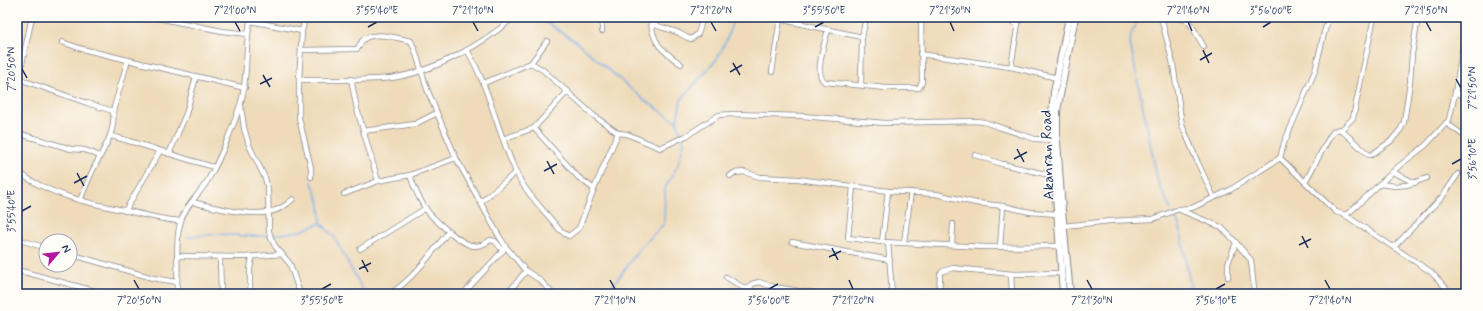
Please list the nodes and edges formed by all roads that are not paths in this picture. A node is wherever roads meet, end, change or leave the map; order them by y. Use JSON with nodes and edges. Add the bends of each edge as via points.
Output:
{"nodes":[{"id":1,"x":32,"y":17,"type":"edge"},
{"id":2,"x":153,"y":17,"type":"edge"},
{"id":3,"x":305,"y":17,"type":"edge"},
{"id":4,"x":514,"y":17,"type":"edge"},
{"id":5,"x":602,"y":17,"type":"edge"},
{"id":6,"x":650,"y":17,"type":"edge"},
{"id":7,"x":703,"y":17,"type":"edge"},
{"id":8,"x":866,"y":17,"type":"edge"},
{"id":9,"x":921,"y":17,"type":"edge"},
{"id":10,"x":1000,"y":17,"type":"edge"},
{"id":11,"x":1019,"y":17,"type":"edge"},
{"id":12,"x":1069,"y":17,"type":"edge"},
{"id":13,"x":1075,"y":17,"type":"edge"},
{"id":14,"x":1161,"y":17,"type":"edge"},
{"id":15,"x":1172,"y":17,"type":"edge"},
{"id":16,"x":1329,"y":17,"type":"edge"},
{"id":17,"x":1374,"y":17,"type":"edge"},
{"id":18,"x":1418,"y":17,"type":"edge"},
{"id":19,"x":780,"y":18,"type":"edge"},
{"id":20,"x":250,"y":19,"type":"edge"},
{"id":21,"x":651,"y":23,"type":"junction"},
{"id":22,"x":1017,"y":25,"type":"junction"},
{"id":23,"x":1466,"y":29,"type":"edge"},
{"id":24,"x":828,"y":30,"type":"junction"},
{"id":25,"x":302,"y":31,"type":"junction"},
{"id":26,"x":602,"y":31,"type":"dead end"},
{"id":27,"x":248,"y":34,"type":"junction"},
{"id":28,"x":862,"y":37,"type":"junction"},
{"id":29,"x":1067,"y":39,"type":"junction"},
{"id":30,"x":547,"y":41,"type":"dead end"},
{"id":31,"x":62,"y":42,"type":"dead end"},
{"id":32,"x":1204,"y":47,"type":"dead end"},
{"id":33,"x":302,"y":50,"type":"junction"},
{"id":34,"x":467,"y":50,"type":"junction"},
{"id":35,"x":1464,"y":51,"type":"edge"},
{"id":36,"x":920,"y":54,"type":"junction"},
{"id":37,"x":128,"y":60,"type":"junction"},
{"id":38,"x":531,"y":63,"type":"junction"},
{"id":39,"x":681,"y":64,"type":"dead end"},
{"id":40,"x":1011,"y":67,"type":"junction"},
{"id":41,"x":1459,"y":69,"type":"junction"},
{"id":42,"x":421,"y":71,"type":"junction"},
{"id":43,"x":772,"y":72,"type":"dead end"},
{"id":44,"x":1466,"y":74,"type":"edge"},
{"id":45,"x":196,"y":77,"type":"junction"},
{"id":46,"x":1056,"y":78,"type":"junction"},
{"id":47,"x":19,"y":79,"type":"junction"},
{"id":48,"x":351,"y":79,"type":"junction"},
{"id":49,"x":299,"y":80,"type":"junction"},
{"id":50,"x":484,"y":83,"type":"junction"},
{"id":51,"x":861,"y":85,"type":"junction"},
{"id":52,"x":17,"y":87,"type":"edge"},
{"id":53,"x":245,"y":88,"type":"junction"},
{"id":54,"x":568,"y":91,"type":"junction"},
{"id":55,"x":1455,"y":92,"type":"junction"},
{"id":56,"x":1466,"y":98,"type":"edge"},
{"id":57,"x":240,"y":104,"type":"junction"},
{"id":58,"x":113,"y":110,"type":"junction"},
{"id":59,"x":437,"y":113,"type":"junction"},
{"id":60,"x":1446,"y":123,"type":"junction"},
{"id":61,"x":534,"y":128,"type":"junction"},
{"id":62,"x":1341,"y":130,"type":"junction"},
{"id":63,"x":363,"y":131,"type":"junction"},
{"id":64,"x":17,"y":133,"type":"edge"},
{"id":65,"x":618,"y":133,"type":"junction"},
{"id":66,"x":111,"y":136,"type":"junction"},
{"id":67,"x":1466,"y":137,"type":"edge"},
{"id":68,"x":503,"y":139,"type":"junction"},
{"id":69,"x":1051,"y":140,"type":"junction"},
{"id":70,"x":160,"y":151,"type":"junction"},
{"id":71,"x":169,"y":154,"type":"junction"},
{"id":72,"x":976,"y":155,"type":"dead end"},
{"id":73,"x":100,"y":156,"type":"junction"},
{"id":74,"x":456,"y":158,"type":"junction"},
{"id":75,"x":1280,"y":158,"type":"junction"},
{"id":76,"x":214,"y":167,"type":"junction"},
{"id":77,"x":17,"y":171,"type":"edge"},
{"id":78,"x":516,"y":172,"type":"junction"},
{"id":79,"x":1393,"y":172,"type":"junction"},
{"id":80,"x":1458,"y":174,"type":"dead end"},
{"id":81,"x":410,"y":175,"type":"junction"},
{"id":82,"x":730,"y":176,"type":"dead end"},
{"id":83,"x":1054,"y":176,"type":"junction"},
{"id":84,"x":311,"y":177,"type":"dead end"},
{"id":85,"x":1427,"y":178,"type":"dead end"},
{"id":86,"x":378,"y":181,"type":"junction"},
{"id":87,"x":1306,"y":182,"type":"junction"},
{"id":88,"x":1415,"y":183,"type":"junction"},
{"id":89,"x":1379,"y":184,"type":"junction"},
{"id":90,"x":853,"y":187,"type":"junction"},
{"id":91,"x":594,"y":188,"type":"junction"},
{"id":92,"x":888,"y":191,"type":"junction"},
{"id":93,"x":911,"y":192,"type":"junction"},
{"id":94,"x":344,"y":194,"type":"dead end"},
{"id":95,"x":1214,"y":198,"type":"junction"},
{"id":96,"x":293,"y":199,"type":"dead end"},
{"id":97,"x":80,"y":200,"type":"junction"},
{"id":98,"x":192,"y":202,"type":"junction"},
{"id":99,"x":481,"y":202,"type":"junction"},
{"id":100,"x":1003,"y":206,"type":"junction"},
{"id":101,"x":426,"y":208,"type":"junction"},
{"id":102,"x":125,"y":211,"type":"junction"},
{"id":103,"x":1174,"y":211,"type":"junction"},
{"id":104,"x":269,"y":212,"type":"junction"},
{"id":105,"x":1057,"y":214,"type":"junction"},
{"id":106,"x":1345,"y":215,"type":"junction"},
{"id":107,"x":181,"y":221,"type":"junction"},
{"id":108,"x":953,"y":224,"type":"dead end"},
{"id":109,"x":1064,"y":226,"type":"junction"},
{"id":110,"x":449,"y":231,"type":"junction"},
{"id":111,"x":17,"y":238,"type":"edge"},
{"id":112,"x":822,"y":241,"type":"dead end"},
{"id":113,"x":792,"y":242,"type":"dead end"},
{"id":114,"x":882,"y":242,"type":"junction"},
{"id":115,"x":888,"y":242,"type":"junction"},
{"id":116,"x":904,"y":242,"type":"junction"},
{"id":117,"x":1236,"y":243,"type":"junction"},
{"id":118,"x":38,"y":245,"type":"edge"},
{"id":119,"x":952,"y":245,"type":"junction"},
{"id":120,"x":1059,"y":246,"type":"junction"},
{"id":121,"x":1000,"y":247,"type":"junction"},
{"id":122,"x":1394,"y":247,"type":"junction"},
{"id":123,"x":360,"y":248,"type":"dead end"},
{"id":124,"x":822,"y":248,"type":"junction"},
{"id":125,"x":504,"y":249,"type":"junction"},
{"id":126,"x":282,"y":254,"type":"junction"},
{"id":127,"x":78,"y":256,"type":"edge"},
{"id":128,"x":178,"y":256,"type":"junction"},
{"id":129,"x":220,"y":257,"type":"junction"},
{"id":130,"x":252,"y":257,"type":"junction"},
{"id":131,"x":890,"y":260,"type":"junction"},
{"id":132,"x":17,"y":270,"type":"edge"},
{"id":133,"x":526,"y":271,"type":"junction"},
{"id":134,"x":1062,"y":273,"type":"junction"},
{"id":135,"x":1011,"y":274,"type":"junction"},
{"id":136,"x":726,"y":277,"type":"dead end"},
{"id":137,"x":1228,"y":277,"type":"dead end"},
{"id":138,"x":177,"y":282,"type":"junction"},
{"id":139,"x":1254,"y":290,"type":"dead end"},
{"id":140,"x":1448,"y":290,"type":"dead end"},
{"id":141,"x":106,"y":294,"type":"edge"},
{"id":142,"x":176,"y":294,"type":"edge"},
{"id":143,"x":220,"y":294,"type":"edge"},
{"id":144,"x":250,"y":294,"type":"edge"},
{"id":145,"x":300,"y":294,"type":"edge"},
{"id":146,"x":390,"y":294,"type":"edge"},
{"id":147,"x":463,"y":294,"type":"edge"},
{"id":148,"x":507,"y":294,"type":"edge"},
{"id":149,"x":553,"y":294,"type":"edge"},
{"id":150,"x":819,"y":294,"type":"edge"},
{"id":151,"x":892,"y":294,"type":"edge"},
{"id":152,"x":939,"y":294,"type":"edge"},
{"id":153,"x":1012,"y":294,"type":"edge"},
{"id":154,"x":1063,"y":294,"type":"edge"},
{"id":155,"x":1070,"y":294,"type":"edge"}],
"edges":[{"from":1,"to":47,"type":"street"},
{"from":2,"to":27,"type":"street"},
{"from":3,"to":25,"type":"street"},
{"from":4,"to":34,"type":"street"},
{"from":5,"to":26,"type":"street"},
{"from":6,"to":21,"type":"street"},
{"from":7,"to":21,"type":"street","via":[[698,34],[692,39]]},
{"from":8,"to":28,"type":"street"},
{"from":9,"to":36,"type":"street"},
{"from":10,"to":22,"type":"street"},
{"from":11,"to":22,"type":"street"},
{"from":12,"to":29,"type":"main road","name":"Akanran Road"},
{"from":13,"to":29,"type":"main road","name":"Akanran Road"},
{"from":14,"to":95,"type":"street","via":[[1173,64],[1182,125]]},
{"from":15,"to":32,"type":"street","via":[[1187,20]]},
{"from":16,"to":75,"type":"street","via":[[1315,71]]},
{"from":17,"to":62,"type":"street","via":[[1352,118]]},
{"from":18,"to":62,"type":"street","via":[[1401,129],[1391,141],[1371,155]]},
{"from":19,"to":24,"type":"street"},
{"from":19,"to":43,"type":"street"},
{"from":20,"to":25,"type":"street"},
{"from":20,"to":27,"type":"street"},
{"from":21,"to":39,"type":"street","via":[[653,37],[658,45]]},
{"from":22,"to":40,"type":"street"},
{"from":23,"to":35,"type":"street"},
{"from":24,"to":28,"type":"street"},
{"from":24,"to":51,"type":"street","via":[[821,53],[822,80]]},
{"from":25,"to":33,"type":"street"},
{"from":27,"to":53,"type":"street"},
{"from":28,"to":51,"type":"street"},
{"from":29,"to":46,"type":"main road","name":"Akanran Road"},
{"from":29,"to":109,"type":"main road","name":"Akanran Road","via":[[1057,111]]},
{"from":30,"to":38,"type":"street"},
{"from":31,"to":37,"type":"street"},
{"from":33,"to":42,"type":"street","via":[[351,50],[357,49],[369,36],[388,36],[411,41]]},
{"from":33,"to":49,"type":"street"},
{"from":34,"to":42,"type":"street"},
{"from":34,"to":50,"type":"street"},
{"from":35,"to":41,"type":"street"},
{"from":36,"to":40,"type":"street"},
{"from":36,"to":51,"type":"street","via":[[922,82],[919,88]]},
{"from":37,"to":45,"type":"street"},
{"from":37,"to":58,"type":"street"},
{"from":38,"to":50,"type":"street"},
{"from":38,"to":54,"type":"street"},
{"from":40,"to":46,"type":"street"},
{"from":41,"to":44,"type":"street"},
{"from":41,"to":55,"type":"street"},
{"from":42,"to":48,"type":"street","via":[[392,77]]},
{"from":42,"to":59,"type":"street"},
{"from":45,"to":53,"type":"street"},
{"from":45,"to":71,"type":"street","via":[[186,114]]},
{"from":46,"to":69,"type":"main road","name":"Akanran Road"},
{"from":47,"to":52,"type":"street"},
{"from":47,"to":58,"type":"street"},
{"from":48,"to":49,"type":"street"},
{"from":48,"to":63,"type":"street"},
{"from":49,"to":84,"type":"street","via":[[299,118]]},
{"from":50,"to":68,"type":"street"},
{"from":53,"to":57,"type":"street"},
{"from":54,"to":61,"type":"street"},
{"from":54,"to":65,"type":"street","via":[[593,115]]},
{"from":55,"to":56,"type":"street"},
{"from":55,"to":60,"type":"street","via":[[1449,120]]},
{"from":57,"to":76,"type":"street"},
{"from":57,"to":104,"type":"street","via":[[249,145],[265,178]]},
{"from":58,"to":66,"type":"street"},
{"from":59,"to":63,"type":"street","via":[[415,124]]},
{"from":59,"to":74,"type":"street"},
{"from":60,"to":67,"type":"street"},
{"from":60,"to":79,"type":"street","via":[[1426,145]]},
{"from":61,"to":68,"type":"street"},
{"from":61,"to":91,"type":"street","via":[[578,177]]},
{"from":62,"to":87,"type":"street","via":[[1333,132]]},
{"from":63,"to":86,"type":"street"},
{"from":64,"to":73,"type":"street"},
{"from":65,"to":69,"type":"street","via":[[627,134],[660,148],[686,136],[720,115],[732,114],[802,116],[885,123],[976,121],[1036,139]]},
{"from":65,"to":91,"type":"street"},
{"from":66,"to":70,"type":"street"},
{"from":66,"to":73,"type":"street"},
{"from":68,"to":78,"type":"street"},
{"from":69,"to":83,"type":"main road","name":"Akanran Road"},
{"from":70,"to":71,"type":"street"},
{"from":70,"to":102,"type":"street"},
{"from":71,"to":76,"type":"street"},
{"from":72,"to":83,"type":"street"},
{"from":73,"to":97,"type":"street"},
{"from":74,"to":81,"type":"street"},
{"from":74,"to":99,"type":"street"},
{"from":75,"to":87,"type":"street"},
{"from":75,"to":95,"type":"street"},
{"from":76,"to":98,"type":"street","via":[[207,182]]},
{"from":77,"to":97,"type":"street","via":[[34,183]]},
{"from":78,"to":91,"type":"street","via":[[534,199],[559,229],[569,236],[579,228]]},
{"from":78,"to":99,"type":"street"},
{"from":79,"to":88,"type":"street"},
{"from":79,"to":89,"type":"street"},
{"from":80,"to":122,"type":"street","via":[[1443,196]]},
{"from":81,"to":86,"type":"street"},
{"from":81,"to":101,"type":"street"},
{"from":82,"to":90,"type":"street","via":[[744,172],[760,177],[798,179]]},
{"from":83,"to":105,"type":"main road","name":"Akanran Road"},
{"from":85,"to":88,"type":"street"},
{"from":86,"to":94,"type":"street"},
{"from":87,"to":106,"type":"street","via":[[1336,212]]},
{"from":88,"to":89,"type":"street","via":[[1396,186]]},
{"from":89,"to":106,"type":"street"},
{"from":90,"to":92,"type":"street"},
{"from":90,"to":114,"type":"street","via":[[848,238]]},
{"from":92,"to":93,"type":"street"},
{"from":92,"to":114,"type":"street"},
{"from":93,"to":100,"type":"street"},
{"from":93,"to":116,"type":"street"},
{"from":95,"to":103,"type":"street","via":[[1192,208]]},
{"from":96,"to":104,"type":"street"},
{"from":97,"to":102,"type":"street"},
{"from":98,"to":104,"type":"street","via":[[243,212]]},
{"from":98,"to":107,"type":"street"},
{"from":99,"to":125,"type":"street"},
{"from":100,"to":105,"type":"street"},
{"from":100,"to":121,"type":"street"},
{"from":101,"to":110,"type":"street"},
{"from":101,"to":123,"type":"street"},
{"from":102,"to":107,"type":"street"},
{"from":103,"to":109,"type":"street","via":[[1153,219]]},
{"from":103,"to":117,"type":"street","via":[[1221,227]]},
{"from":104,"to":126,"type":"street","via":[[270,238]]},
{"from":105,"to":120,"type":"main road","name":"Akanran Road"},
{"from":106,"to":122,"type":"street"},
{"from":107,"to":128,"type":"street"},
{"from":108,"to":119,"type":"street"},
{"from":109,"to":155,"type":"main road","name":"Akanran Road"},
{"from":110,"to":125,"type":"street","via":[[470,245],[484,245],[490,240]]},
{"from":110,"to":146,"type":"street","via":[[407,280]]},
{"from":111,"to":118,"type":"street"},
{"from":112,"to":124,"type":"street"},
{"from":113,"to":124,"type":"street"},
{"from":114,"to":115,"type":"street"},
{"from":115,"to":116,"type":"street"},
{"from":115,"to":131,"type":"street"},
{"from":116,"to":119,"type":"street"},
{"from":117,"to":137,"type":"street","via":[[1228,263]]},
{"from":117,"to":139,"type":"street","via":[[1251,260]]},
{"from":119,"to":121,"type":"street"},
{"from":120,"to":121,"type":"street"},
{"from":120,"to":134,"type":"main road","name":"Akanran Road"},
{"from":122,"to":140,"type":"street","via":[[1431,272]]},
{"from":124,"to":131,"type":"street"},
{"from":125,"to":133,"type":"street"},
{"from":125,"to":147,"type":"street"},
{"from":126,"to":130,"type":"street"},
{"from":126,"to":145,"type":"street","via":[[290,264]]},
{"from":127,"to":138,"type":"street","via":[[153,278]]},
{"from":128,"to":129,"type":"street"},
{"from":128,"to":138,"type":"street"},
{"from":129,"to":130,"type":"street"},
{"from":129,"to":143,"type":"street"},
{"from":130,"to":144,"type":"street"},
{"from":131,"to":151,"type":"street"},
{"from":132,"to":141,"type":"street"},
{"from":133,"to":148,"type":"street"},
{"from":133,"to":149,"type":"street","via":[[540,280]]},
{"from":134,"to":135,"type":"street"},
{"from":134,"to":154,"type":"main road","name":"Akanran Road"},
{"from":135,"to":152,"type":"street","via":[[953,268],[940,274]]},
{"from":135,"to":153,"type":"street"},
{"from":136,"to":150,"type":"street","via":[[744,288],[750,288],[752,284],[759,282]]},
{"from":138,"to":142,"type":"street"}]}
